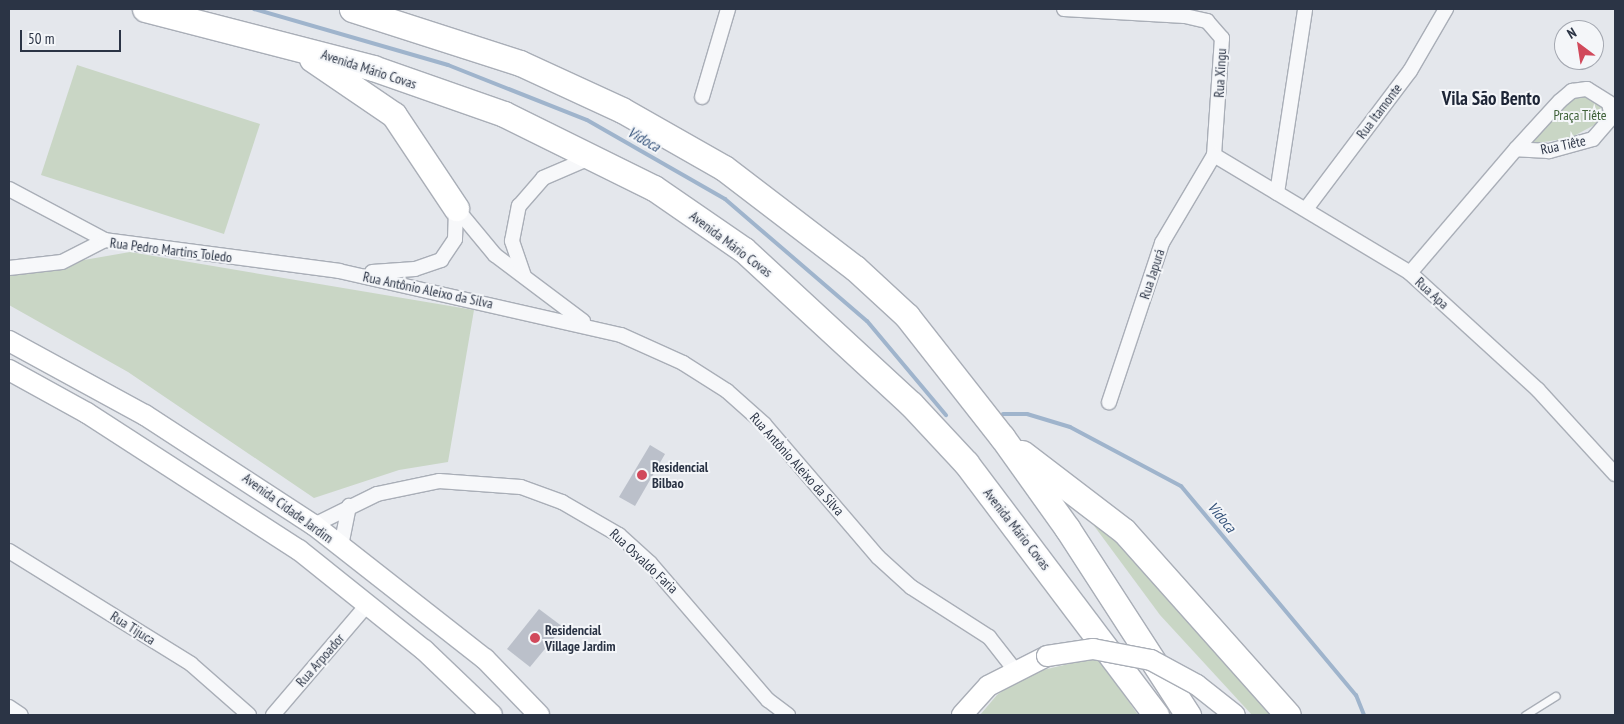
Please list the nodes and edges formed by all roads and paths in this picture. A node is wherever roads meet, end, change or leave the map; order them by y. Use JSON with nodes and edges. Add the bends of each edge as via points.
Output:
{"nodes":[{"id":1,"x":144,"y":9,"type":"edge"},
{"id":2,"x":352,"y":9,"type":"edge"},
{"id":3,"x":728,"y":9,"type":"edge"},
{"id":4,"x":1064,"y":9,"type":"edge"},
{"id":5,"x":1306,"y":9,"type":"edge"},
{"id":6,"x":1446,"y":9,"type":"edge"},
{"id":7,"x":284,"y":43,"type":"junction"},
{"id":8,"x":702,"y":98,"type":"dead end"},
{"id":9,"x":1516,"y":149,"type":"junction"},
{"id":10,"x":594,"y":156,"type":"junction"},
{"id":11,"x":1214,"y":156,"type":"junction"},
{"id":12,"x":9,"y":190,"type":"edge"},
{"id":13,"x":1277,"y":193,"type":"junction"},
{"id":14,"x":456,"y":208,"type":"junction"},
{"id":15,"x":1306,"y":209,"type":"junction"},
{"id":16,"x":105,"y":240,"type":"junction"},
{"id":17,"x":9,"y":268,"type":"edge"},
{"id":18,"x":339,"y":271,"type":"junction"},
{"id":19,"x":1410,"y":273,"type":"junction"},
{"id":20,"x":527,"y":281,"type":"junction"},
{"id":21,"x":594,"y":328,"type":"junction"},
{"id":22,"x":9,"y":342,"type":"edge"},
{"id":23,"x":9,"y":370,"type":"edge"},
{"id":24,"x":1109,"y":402,"type":"dead end"},
{"id":25,"x":1002,"y":437,"type":"junction"},
{"id":26,"x":1615,"y":474,"type":"edge"},
{"id":27,"x":350,"y":506,"type":"junction"},
{"id":28,"x":314,"y":525,"type":"junction"},
{"id":29,"x":341,"y":546,"type":"junction"},
{"id":30,"x":9,"y":551,"type":"edge"},
{"id":31,"x":367,"y":605,"type":"junction"},
{"id":32,"x":1014,"y":669,"type":"junction"},
{"id":33,"x":1556,"y":696,"type":"dead end"},
{"id":34,"x":9,"y":707,"type":"edge"},
{"id":35,"x":21,"y":715,"type":"edge"},
{"id":36,"x":249,"y":715,"type":"edge"},
{"id":37,"x":273,"y":715,"type":"edge"},
{"id":38,"x":492,"y":715,"type":"edge"},
{"id":39,"x":539,"y":715,"type":"edge"},
{"id":40,"x":788,"y":715,"type":"edge"},
{"id":41,"x":962,"y":715,"type":"edge"},
{"id":42,"x":1156,"y":715,"type":"edge"},
{"id":43,"x":1188,"y":715,"type":"edge"},
{"id":44,"x":1235,"y":715,"type":"edge"},
{"id":45,"x":1288,"y":715,"type":"edge"},
{"id":46,"x":1525,"y":715,"type":"edge"}],
"edges":[{"from":1,"to":7,"type":"highway","name":"Avenida Mário Covas"},
{"from":2,"to":25,"type":"highway","via":[[520,63],[622,110],[724,168],[855,268],[907,316]]},
{"from":3,"to":8,"type":"street"},
{"from":4,"to":11,"type":"street","name":"Rua Xingu","via":[[1184,16],[1217,27],[1222,60]]},
{"from":5,"to":13,"type":"street"},
{"from":6,"to":15,"type":"street","name":"Rua Itamonte","via":[[1410,71]]},
{"from":7,"to":10,"type":"highway","name":"Avenida Mário Covas","via":[[372,68],[504,114]]},
{"from":7,"to":14,"type":"highway","via":[[394,115]]},
{"from":9,"to":9,"type":"street","name":"Rua Tiête","via":[[1572,91],[1587,89],[1609,103],[1612,116],[1593,139],[1548,151]]},
{"from":9,"to":19,"type":"street","name":"Rua Tiête"},
{"from":10,"to":20,"type":"street","via":[[543,178],[519,206],[512,241]]},
{"from":10,"to":42,"type":"highway","name":"Avenida Mário Covas","via":[[654,188],[744,250],[911,404],[966,464],[1035,549]]},
{"from":11,"to":13,"type":"street","name":"Rua Apa"},
{"from":11,"to":24,"type":"street","name":"Rua Japurá","via":[[1162,243]]},
{"from":12,"to":16,"type":"street"},
{"from":13,"to":15,"type":"street","name":"Rua Apa"},
{"from":14,"to":18,"type":"street","via":[[455,239],[441,260],[394,272]]},
{"from":14,"to":20,"type":"street","via":[[495,255]]},
{"from":15,"to":19,"type":"street","name":"Rua Apa"},
{"from":16,"to":17,"type":"street","name":"Rua Pedro Martins Toledo","via":[[62,262]]},
{"from":16,"to":18,"type":"street","name":"Rua Pedro Martins Toledo"},
{"from":18,"to":21,"type":"street","name":"Rua Antônio Aleixo da Silva"},
{"from":19,"to":26,"type":"street","name":"Rua Apa","via":[[1538,390]]},
{"from":20,"to":21,"type":"street"},
{"from":21,"to":32,"type":"street","name":"Rua Antônio Aleixo da Silva","via":[[683,363],[727,391],[764,424],[878,557],[911,587],[988,637]]},
{"from":22,"to":28,"type":"main road","name":"Avenida Cidade Jardim","via":[[145,415]]},
{"from":23,"to":31,"type":"main road","name":"Avenida Cidade Jardim","via":[[87,413],[228,501]]},
{"from":25,"to":43,"type":"highway","via":[[1067,528]]},
{"from":25,"to":45,"type":"highway","via":[[1124,531]]},
{"from":27,"to":28,"type":"street","name":"Rua Osvaldo Faria"},
{"from":27,"to":29,"type":"street"},
{"from":27,"to":40,"type":"street","name":"Rua Osvaldo Faria","via":[[392,490],[439,481],[520,487],[562,502],[619,535],[650,563],[768,700]]},
{"from":28,"to":29,"type":"main road","name":"Avenida Cidade Jardim"},
{"from":29,"to":39,"type":"main road","name":"Avenida Cidade Jardim","via":[[477,653]]},
{"from":30,"to":36,"type":"street","name":"Rua Tijuca","via":[[191,664]]},
{"from":31,"to":37,"type":"street","name":"Rua Arpoador"},
{"from":31,"to":38,"type":"main road","name":"Avenida Cidade Jardim"},
{"from":32,"to":41,"type":"main road","via":[[988,686]]},
{"from":32,"to":44,"type":"main road","bridge":true,"via":[[1047,656],[1093,649],[1151,660],[1197,685]]},
{"from":33,"to":46,"type":"lane"},
{"from":34,"to":35,"type":"street"}]}
